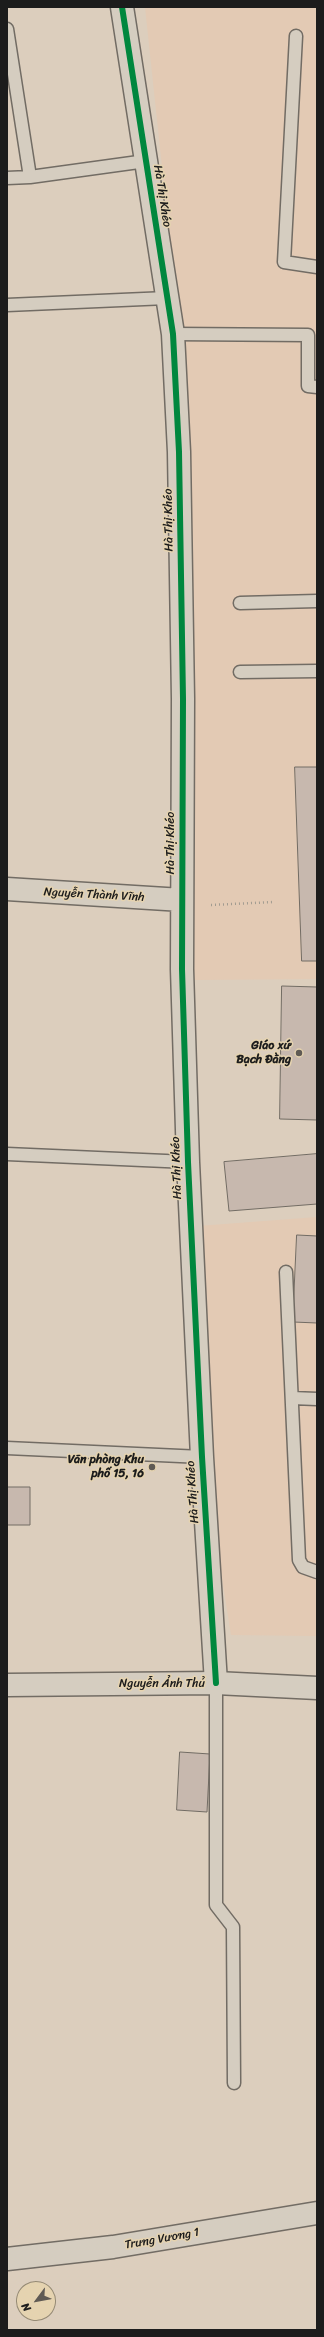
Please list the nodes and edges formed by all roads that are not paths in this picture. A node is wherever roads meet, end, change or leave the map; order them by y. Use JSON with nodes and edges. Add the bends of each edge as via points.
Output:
{"nodes":[{"id":1,"x":122,"y":7,"type":"edge"},
{"id":2,"x":7,"y":29,"type":"edge"},
{"id":3,"x":296,"y":36,"type":"dead end"},
{"id":4,"x":9,"y":58,"type":"edge"},
{"id":5,"x":146,"y":161,"type":"junction"},
{"id":6,"x":30,"y":177,"type":"junction"},
{"id":7,"x":7,"y":178,"type":"edge"},
{"id":8,"x":317,"y":266,"type":"edge"},
{"id":9,"x":167,"y":298,"type":"junction"},
{"id":10,"x":7,"y":305,"type":"edge"},
{"id":11,"x":173,"y":334,"type":"junction"},
{"id":12,"x":317,"y":387,"type":"edge"},
{"id":13,"x":317,"y":601,"type":"edge"},
{"id":14,"x":240,"y":603,"type":"dead end"},
{"id":15,"x":317,"y":671,"type":"edge"},
{"id":16,"x":240,"y":672,"type":"dead end"},
{"id":17,"x":7,"y":890,"type":"edge"},
{"id":18,"x":182,"y":903,"type":"junction"},
{"id":19,"x":7,"y":1154,"type":"edge"},
{"id":20,"x":188,"y":1162,"type":"junction"},
{"id":21,"x":286,"y":1272,"type":"dead end"},
{"id":22,"x":292,"y":1398,"type":"junction"},
{"id":23,"x":317,"y":1399,"type":"edge"},
{"id":24,"x":7,"y":1448,"type":"edge"},
{"id":25,"x":202,"y":1457,"type":"junction"},
{"id":26,"x":317,"y":1572,"type":"edge"},
{"id":27,"x":216,"y":1683,"type":"junction"},
{"id":28,"x":7,"y":1685,"type":"edge"},
{"id":29,"x":317,"y":1688,"type":"edge"},
{"id":30,"x":234,"y":2083,"type":"dead end"},
{"id":31,"x":317,"y":2213,"type":"edge"},
{"id":32,"x":7,"y":2259,"type":"edge"}],
"edges":[{"from":1,"to":5,"type":"street","name":"Hà Thị Khéo"},
{"from":2,"to":4,"type":"lane"},
{"from":3,"to":8,"type":"lane","via":[[284,262]]},
{"from":4,"to":6,"type":"lane"},
{"from":5,"to":6,"type":"lane"},
{"from":5,"to":9,"type":"street","name":"Hà Thị Khéo"},
{"from":6,"to":7,"type":"lane"},
{"from":9,"to":10,"type":"lane"},
{"from":9,"to":11,"type":"street","name":"Hà Thị Khéo"},
{"from":11,"to":12,"type":"lane","via":[[308,335],[308,386]]},
{"from":11,"to":18,"type":"street","name":"Hà Thị Khéo","via":[[179,452],[183,683]]},
{"from":13,"to":14,"type":"lane"},
{"from":15,"to":16,"type":"lane"},
{"from":17,"to":18,"type":"street","name":"Nguyễn Thành Vĩnh"},
{"from":18,"to":20,"type":"street","name":"Hà Thị Khéo"},
{"from":19,"to":20,"type":"lane"},
{"from":20,"to":25,"type":"street","name":"Hà Thị Khéo"},
{"from":21,"to":22,"type":"lane"},
{"from":22,"to":23,"type":"lane"},
{"from":22,"to":26,"type":"lane","via":[[299,1560],[304,1567]]},
{"from":24,"to":25,"type":"lane"},
{"from":25,"to":27,"type":"street","name":"Hà Thị Khéo"},
{"from":27,"to":28,"type":"street","name":"Nguyễn Ảnh Thủ"},
{"from":27,"to":29,"type":"street","name":"Nguyễn Ảnh Thủ"},
{"from":27,"to":30,"type":"lane","via":[[216,1905],[233,1927]]},
{"from":31,"to":32,"type":"street","name":"Trưng Vương 1","via":[[114,2247]]}]}
